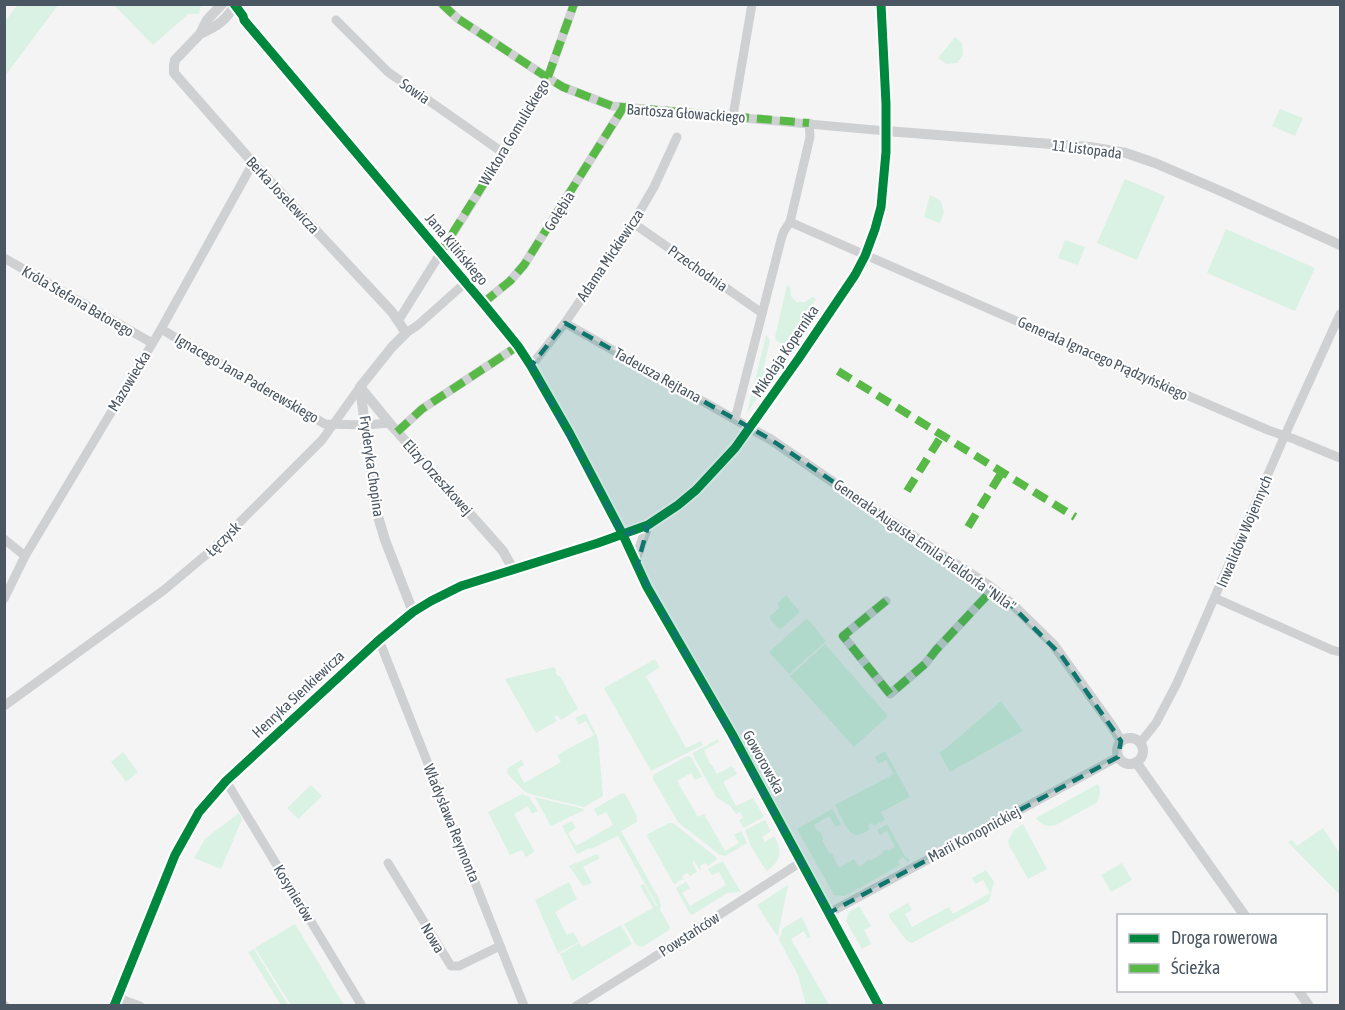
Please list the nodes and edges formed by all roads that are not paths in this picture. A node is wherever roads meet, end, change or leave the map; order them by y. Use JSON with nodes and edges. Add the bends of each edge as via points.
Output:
{"nodes":[{"id":1,"x":222,"y":4,"type":"edge"},
{"id":2,"x":442,"y":4,"type":"edge"},
{"id":3,"x":574,"y":4,"type":"edge"},
{"id":4,"x":752,"y":4,"type":"edge"},
{"id":5,"x":881,"y":4,"type":"edge"},
{"id":6,"x":235,"y":5,"type":"edge"},
{"id":7,"x":336,"y":20,"type":"dead end"},
{"id":8,"x":200,"y":34,"type":"junction"},
{"id":9,"x":548,"y":78,"type":"junction"},
{"id":10,"x":623,"y":108,"type":"junction"},
{"id":11,"x":733,"y":116,"type":"junction"},
{"id":12,"x":809,"y":123,"type":"junction"},
{"id":13,"x":886,"y":131,"type":"junction"},
{"id":14,"x":677,"y":137,"type":"dead end"},
{"id":15,"x":502,"y":152,"type":"junction"},
{"id":16,"x":254,"y":163,"type":"junction"},
{"id":17,"x":790,"y":222,"type":"junction"},
{"id":18,"x":633,"y":223,"type":"junction"},
{"id":19,"x":1341,"y":245,"type":"edge"},
{"id":20,"x":440,"y":253,"type":"junction"},
{"id":21,"x":866,"y":256,"type":"junction"},
{"id":22,"x":4,"y":258,"type":"edge"},
{"id":23,"x":465,"y":283,"type":"junction"},
{"id":24,"x":483,"y":303,"type":"junction"},
{"id":25,"x":762,"y":313,"type":"junction"},
{"id":26,"x":1341,"y":314,"type":"edge"},
{"id":27,"x":398,"y":321,"type":"junction"},
{"id":28,"x":565,"y":323,"type":"junction"},
{"id":29,"x":161,"y":329,"type":"junction"},
{"id":30,"x":406,"y":333,"type":"junction"},
{"id":31,"x":152,"y":343,"type":"junction"},
{"id":32,"x":518,"y":346,"type":"junction"},
{"id":33,"x":531,"y":366,"type":"junction"},
{"id":34,"x":360,"y":387,"type":"junction"},
{"id":35,"x":735,"y":419,"type":"junction"},
{"id":36,"x":334,"y":425,"type":"junction"},
{"id":37,"x":366,"y":425,"type":"junction"},
{"id":38,"x":393,"y":427,"type":"junction"},
{"id":39,"x":750,"y":428,"type":"junction"},
{"id":40,"x":1285,"y":435,"type":"junction"},
{"id":41,"x":1341,"y":458,"type":"edge"},
{"id":42,"x":648,"y":525,"type":"junction"},
{"id":43,"x":623,"y":535,"type":"junction"},
{"id":44,"x":4,"y":539,"type":"edge"},
{"id":45,"x":25,"y":556,"type":"junction"},
{"id":46,"x":635,"y":561,"type":"junction"},
{"id":47,"x":513,"y":569,"type":"junction"},
{"id":48,"x":993,"y":589,"type":"junction"},
{"id":49,"x":1215,"y":598,"type":"junction"},
{"id":50,"x":4,"y":599,"type":"edge"},
{"id":51,"x":886,"y":601,"type":"dead end"},
{"id":52,"x":412,"y":612,"type":"junction"},
{"id":53,"x":380,"y":640,"type":"junction"},
{"id":54,"x":1341,"y":652,"type":"edge"},
{"id":55,"x":4,"y":706,"type":"edge"},
{"id":56,"x":1121,"y":741,"type":"junction"},
{"id":57,"x":1140,"y":743,"type":"junction"},
{"id":58,"x":1118,"y":757,"type":"junction"},
{"id":59,"x":1136,"y":762,"type":"junction"},
{"id":60,"x":225,"y":781,"type":"junction"},
{"id":61,"x":801,"y":862,"type":"junction"},
{"id":62,"x":388,"y":863,"type":"dead end"},
{"id":63,"x":829,"y":913,"type":"junction"},
{"id":64,"x":1244,"y":914,"type":"edge"},
{"id":65,"x":500,"y":945,"type":"junction"},
{"id":66,"x":1299,"y":992,"type":"edge"},
{"id":67,"x":116,"y":1001,"type":"edge"},
{"id":68,"x":140,"y":1005,"type":"edge"},
{"id":69,"x":362,"y":1005,"type":"edge"},
{"id":70,"x":524,"y":1005,"type":"edge"},
{"id":71,"x":576,"y":1005,"type":"edge"},
{"id":72,"x":879,"y":1005,"type":"edge"},
{"id":73,"x":1309,"y":1005,"type":"edge"}],
"edges":[{"from":1,"to":8,"type":"street"},
{"from":2,"to":9,"type":"street","name":"Bartosza Głowackiego"},
{"from":3,"to":9,"type":"street","name":"Wiktora Gomulickiego"},
{"from":4,"to":11,"type":"street"},
{"from":5,"to":13,"type":"street","name":"Mikołaja Kopernika"},
{"from":6,"to":8,"type":"street","via":[[215,28]]},
{"from":6,"to":20,"type":"street","name":"Jana Kilińskiego"},
{"from":7,"to":15,"type":"street","name":"Sowia","via":[[388,72]]},
{"from":8,"to":16,"type":"street","name":"Berka Joselewicza","via":[[178,56],[174,73]]},
{"from":9,"to":10,"type":"street","name":"Bartosza Głowackiego","via":[[585,97]]},
{"from":9,"to":15,"type":"street","name":"Wiktora Gomulickiego"},
{"from":10,"to":11,"type":"street","name":"Bartosza Głowackiego"},
{"from":10,"to":24,"type":"street","name":"Gołębia","via":[[524,265]]},
{"from":11,"to":12,"type":"street","name":"Bartosza Głowackiego"},
{"from":12,"to":13,"type":"street","name":"Bartosza Głowackiego"},
{"from":12,"to":17,"type":"street","name":"Mikołaja Kopernika","via":[[810,137]]},
{"from":13,"to":19,"type":"street","name":"11 Listopada","via":[[1126,153]]},
{"from":13,"to":21,"type":"street","name":"Mikołaja Kopernika","via":[[881,207]]},
{"from":14,"to":18,"type":"street","name":"Adama Mickiewicza"},
{"from":15,"to":20,"type":"street","name":"Wiktora Gomulickiego"},
{"from":16,"to":27,"type":"street","name":"Berka Joselewicza"},
{"from":16,"to":29,"type":"street","name":"Mazowiecka"},
{"from":17,"to":21,"type":"street"},
{"from":17,"to":25,"type":"street","name":"Mikołaja Kopernika","via":[[783,231]]},
{"from":18,"to":25,"type":"street","name":"Przechodnia"},
{"from":18,"to":28,"type":"street","name":"Adama Mickiewicza"},
{"from":20,"to":23,"type":"street","name":"Jana Kilińskiego"},
{"from":20,"to":27,"type":"street","name":"Wiktora Gomulickiego"},
{"from":21,"to":39,"type":"street","name":"Mikołaja Kopernika"},
{"from":21,"to":40,"type":"street","name":"Generała Ignacego Prądzyńskiego"},
{"from":22,"to":31,"type":"street","name":"Króla Stefana Batorego"},
{"from":23,"to":24,"type":"street","name":"Jana Kilińskiego"},
{"from":23,"to":30,"type":"street"},
{"from":24,"to":32,"type":"street","name":"Jana Kilińskiego"},
{"from":25,"to":35,"type":"street","name":"Mikołaja Kopernika"},
{"from":26,"to":40,"type":"street","name":"Inwalidów Wojennych"},
{"from":27,"to":30,"type":"street","name":"Berka Joselewicza"},
{"from":28,"to":33,"type":"street","name":"Adama Mickiewicza"},
{"from":28,"to":35,"type":"street","name":"Tadeusza Rejtana"},
{"from":29,"to":31,"type":"street","name":"Mazowiecka"},
{"from":29,"to":36,"type":"street","name":"Ignacego Jana Paderewskiego","via":[[325,424]]},
{"from":30,"to":34,"type":"street","name":"Łęczysk"},
{"from":31,"to":45,"type":"street","name":"Mazowiecka"},
{"from":32,"to":33,"type":"street","name":"Jana Kilińskiego"},
{"from":32,"to":38,"type":"street"},
{"from":33,"to":43,"type":"street","name":"Jana Kilińskiego"},
{"from":34,"to":36,"type":"street","name":"Łęczysk"},
{"from":34,"to":37,"type":"street","name":"Fryderyka Chopina"},
{"from":34,"to":38,"type":"street","name":"Elizy Orzeszkowej"},
{"from":35,"to":39,"type":"street","name":"Tadeusza Rejtana"},
{"from":36,"to":37,"type":"street"},
{"from":36,"to":55,"type":"street","name":"Łęczysk","via":[[202,560]]},
{"from":37,"to":38,"type":"street"},
{"from":37,"to":52,"type":"street","name":"Fryderyka Chopina","via":[[379,519]]},
{"from":38,"to":47,"type":"street","name":"Elizy Orzeszkowej","via":[[503,551]]},
{"from":39,"to":42,"type":"street","name":"Mikołaja Kopernika","via":[[696,490]]},
{"from":39,"to":48,"type":"street","name":"Generała Augusta Emila Fieldorfa \"Nila\""},
{"from":40,"to":41,"type":"street","name":"Generała Ignacego Prądzyńskiego"},
{"from":40,"to":49,"type":"street","name":"Inwalidów Wojennych"},
{"from":42,"to":43,"type":"street","name":"Mikołaja Kopernika"},
{"from":42,"to":46,"type":"street"},
{"from":43,"to":46,"type":"street","name":"Goworowska"},
{"from":43,"to":47,"type":"street","name":"Henryka Sienkiewicza"},
{"from":44,"to":45,"type":"street"},
{"from":45,"to":50,"type":"street","name":"Mazowiecka"},
{"from":46,"to":61,"type":"street","name":"Goworowska"},
{"from":47,"to":52,"type":"street","name":"Henryka Sienkiewicza","via":[[461,586]]},
{"from":48,"to":51,"type":"street","via":[[925,664],[890,694],[843,636]]},
{"from":48,"to":56,"type":"street","name":"Generała Augusta Emila Fieldorfa \"Nila\"","via":[[1053,644]]},
{"from":49,"to":54,"type":"street"},
{"from":49,"to":57,"type":"street","name":"Inwalidów Wojennych","via":[[1156,723]]},
{"from":52,"to":53,"type":"street","name":"Henryka Sienkiewicza"},
{"from":53,"to":60,"type":"street","name":"Henryka Sienkiewicza"},
{"from":53,"to":65,"type":"street","name":"Władysława Reymonta"},
{"from":56,"to":57,"type":"street","via":[[1129,738]]},
{"from":56,"to":58,"type":"street"},
{"from":57,"to":59,"type":"street","via":[[1142,753]]},
{"from":58,"to":59,"type":"street","via":[[1126,763]]},
{"from":58,"to":63,"type":"street","name":"Marii Konopnickiej"},
{"from":59,"to":64,"type":"street"},
{"from":60,"to":67,"type":"street","name":"Henryka Sienkiewicza","via":[[199,812],[175,855]]},
{"from":60,"to":69,"type":"street","name":"Kosynierów"},
{"from":61,"to":63,"type":"street","name":"Goworowska"},
{"from":61,"to":71,"type":"street","name":"Powstańców"},
{"from":62,"to":65,"type":"street","name":"Nowa","via":[[451,966],[459,966]]},
{"from":63,"to":72,"type":"street","name":"Goworowska"},
{"from":65,"to":70,"type":"street","name":"Władysława Reymonta"},
{"from":66,"to":73,"type":"street"},
{"from":67,"to":68,"type":"street"}]}
